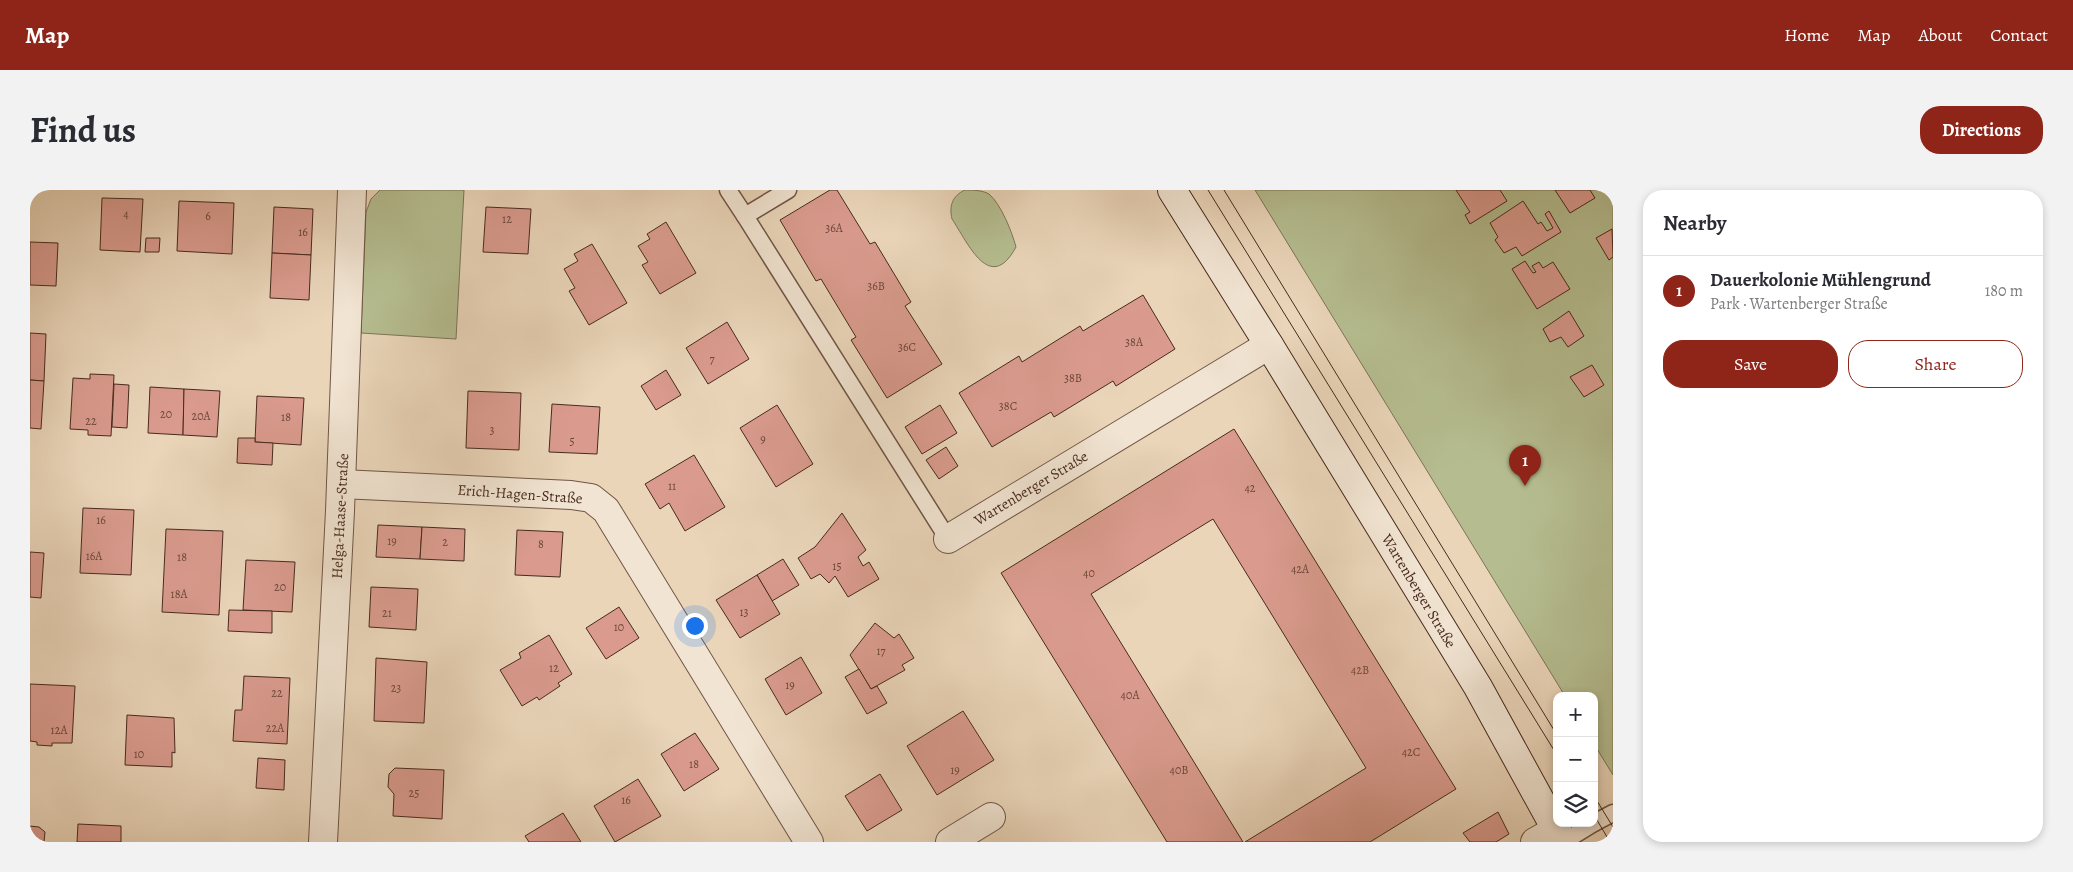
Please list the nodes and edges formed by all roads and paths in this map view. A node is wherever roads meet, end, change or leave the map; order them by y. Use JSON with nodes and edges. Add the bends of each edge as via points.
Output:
{"nodes":[{"id":1,"x":352,"y":190,"type":"edge"},
{"id":2,"x":728,"y":190,"type":"edge"},
{"id":3,"x":788,"y":190,"type":"edge"},
{"id":4,"x":1172,"y":190,"type":"edge"},
{"id":5,"x":745,"y":216,"type":"junction"},
{"id":6,"x":1269,"y":345,"type":"junction"},
{"id":7,"x":342,"y":484,"type":"junction"},
{"id":8,"x":948,"y":539,"type":"joint"},
{"id":9,"x":1613,"y":813,"type":"edge"},
{"id":10,"x":991,"y":817,"type":"dead end"},
{"id":11,"x":1598,"y":821,"type":"edge"},
{"id":12,"x":1584,"y":827,"type":"edge"},
{"id":13,"x":1554,"y":839,"type":"edge"},
{"id":14,"x":323,"y":842,"type":"edge"},
{"id":15,"x":809,"y":842,"type":"edge"},
{"id":16,"x":950,"y":842,"type":"edge"}],
"edges":[{"from":1,"to":7,"type":"street","name":"Helga-Haase-Straße"},
{"from":2,"to":5,"type":"lane"},
{"from":3,"to":5,"type":"lane"},
{"from":4,"to":6,"type":"street","name":"Wartenberger Straße"},
{"from":5,"to":8,"type":"lane"},
{"from":6,"to":8,"type":"street","name":"Wartenberger Straße"},
{"from":6,"to":13,"type":"street","name":"Wartenberger Straße","via":[[1478,687]]},
{"from":7,"to":14,"type":"street","name":"Helga-Haase-Straße"},
{"from":7,"to":15,"type":"street","name":"Erich-Hagen-Straße","via":[[591,498],[606,510]]},
{"from":9,"to":11,"type":"lane"},
{"from":10,"to":16,"type":"street"},
{"from":12,"to":13,"type":"lane"}]}
